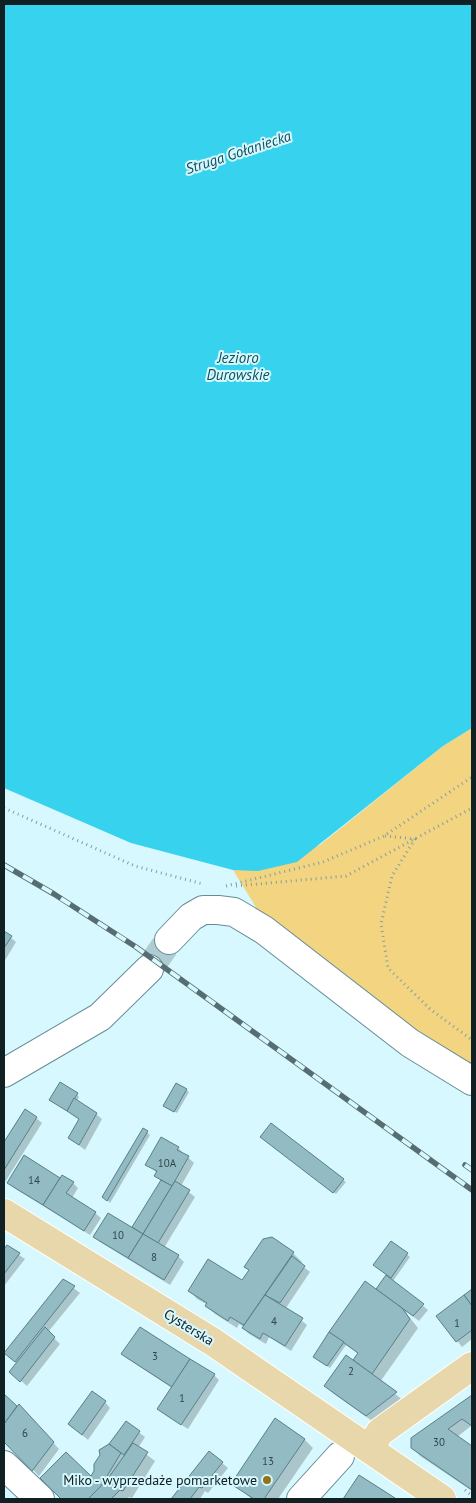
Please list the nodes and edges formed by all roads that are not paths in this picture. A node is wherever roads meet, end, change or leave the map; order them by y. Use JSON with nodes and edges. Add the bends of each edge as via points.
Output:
{"nodes":[{"id":1,"x":170,"y":940,"type":"tunnel mouth"},
{"id":2,"x":149,"y":969,"type":"tunnel mouth"},
{"id":3,"x":4,"y":1073,"type":"edge"},
{"id":4,"x":472,"y":1081,"type":"edge"},
{"id":5,"x":4,"y":1213,"type":"edge"},
{"id":6,"x":472,"y":1366,"type":"edge"},
{"id":7,"x":369,"y":1449,"type":"junction"},
{"id":8,"x":340,"y":1456,"type":"dead end"},
{"id":9,"x":4,"y":1465,"type":"edge"},
{"id":10,"x":40,"y":1499,"type":"edge"},
{"id":11,"x":301,"y":1499,"type":"edge"},
{"id":12,"x":442,"y":1499,"type":"edge"}],
"edges":[{"from":1,"to":4,"type":"street","via":[[191,917],[203,910],[234,912],[264,930],[410,1042]]},
{"from":2,"to":3,"type":"street","via":[[100,1017]]},
{"from":5,"to":7,"type":"main road","name":"Cysterska","via":[[188,1326]]},
{"from":6,"to":7,"type":"main road","via":[[380,1432]]},
{"from":7,"to":12,"type":"main road","name":"Cysterska"},
{"from":8,"to":11,"type":"street"},
{"from":9,"to":10,"type":"street"}]}
